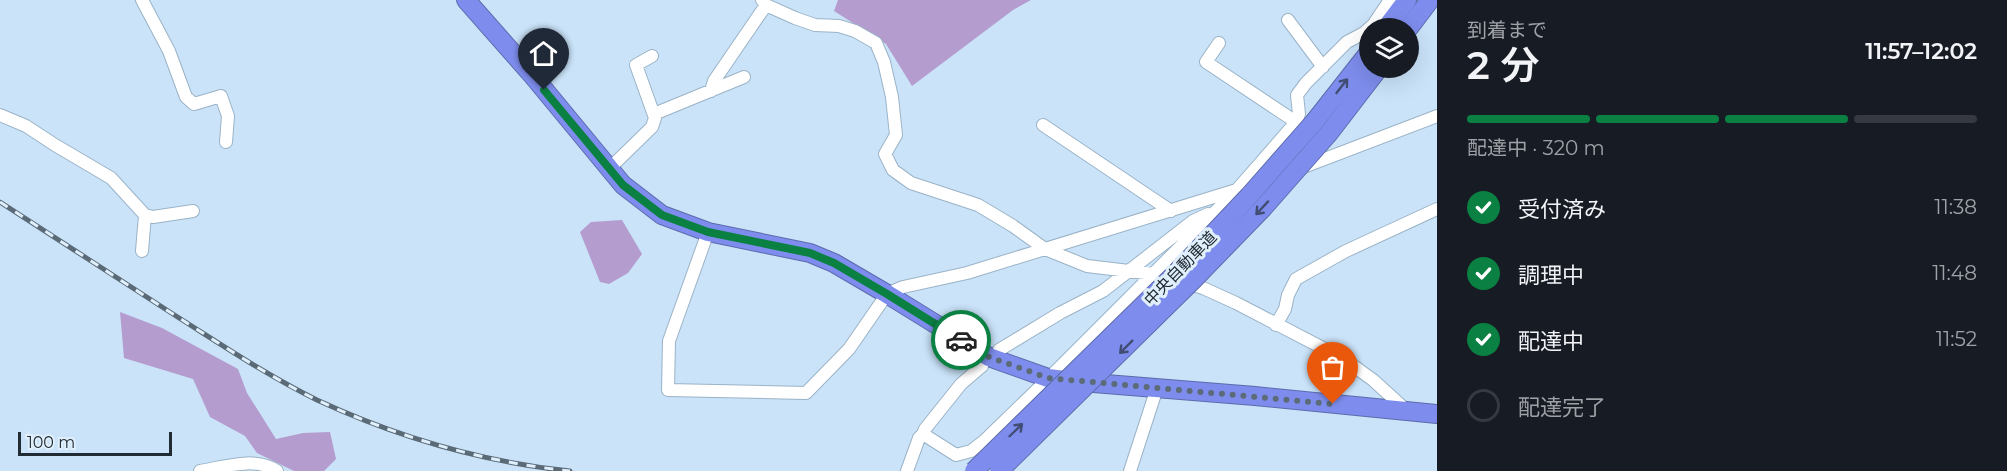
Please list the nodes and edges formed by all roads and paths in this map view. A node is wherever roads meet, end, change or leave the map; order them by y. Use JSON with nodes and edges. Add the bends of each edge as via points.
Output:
{"nodes":[{"id":1,"x":142,"y":0,"type":"edge"},
{"id":2,"x":466,"y":0,"type":"edge"},
{"id":3,"x":1390,"y":0,"type":"edge"},
{"id":4,"x":1407,"y":0,"type":"edge"},
{"id":5,"x":1430,"y":0,"type":"edge"},
{"id":6,"x":764,"y":3,"type":"edge"},
{"id":7,"x":1394,"y":18,"type":"edge"},
{"id":8,"x":1416,"y":18,"type":"edge"},
{"id":9,"x":1288,"y":20,"type":"dead end"},
{"id":10,"x":1219,"y":43,"type":"dead end"},
{"id":11,"x":652,"y":56,"type":"dead end"},
{"id":12,"x":1323,"y":67,"type":"junction"},
{"id":13,"x":1359,"y":68,"type":"edge"},
{"id":14,"x":744,"y":77,"type":"dead end"},
{"id":15,"x":1370,"y":78,"type":"edge"},
{"id":16,"x":711,"y":91,"type":"junction"},
{"id":17,"x":654,"y":114,"type":"junction"},
{"id":18,"x":0,"y":116,"type":"edge"},
{"id":19,"x":1437,"y":116,"type":"edge"},
{"id":20,"x":1296,"y":122,"type":"junction"},
{"id":21,"x":1043,"y":125,"type":"dead end"},
{"id":22,"x":1322,"y":127,"type":"junction"},
{"id":23,"x":226,"y":142,"type":"dead end"},
{"id":24,"x":610,"y":168,"type":"junction"},
{"id":25,"x":1234,"y":192,"type":"junction"},
{"id":26,"x":1437,"y":209,"type":"edge"},
{"id":27,"x":1217,"y":210,"type":"junction"},
{"id":28,"x":1171,"y":211,"type":"junction"},
{"id":29,"x":193,"y":212,"type":"dead end"},
{"id":30,"x":145,"y":215,"type":"junction"},
{"id":31,"x":708,"y":232,"type":"junction"},
{"id":32,"x":1045,"y":249,"type":"junction"},
{"id":33,"x":141,"y":251,"type":"dead end"},
{"id":34,"x":1130,"y":270,"type":"junction"},
{"id":35,"x":1154,"y":274,"type":"junction"},
{"id":36,"x":887,"y":294,"type":"junction"},
{"id":37,"x":1276,"y":325,"type":"junction"},
{"id":38,"x":999,"y":350,"type":"dead end"},
{"id":39,"x":982,"y":366,"type":"dead end"},
{"id":40,"x":1048,"y":378,"type":"junction"},
{"id":41,"x":1157,"y":388,"type":"junction"},
{"id":42,"x":1406,"y":410,"type":"junction"},
{"id":43,"x":1437,"y":414,"type":"edge"},
{"id":44,"x":923,"y":434,"type":"junction"},
{"id":45,"x":200,"y":471,"type":"edge"},
{"id":46,"x":277,"y":471,"type":"edge"},
{"id":47,"x":907,"y":471,"type":"edge"},
{"id":48,"x":974,"y":471,"type":"edge"},
{"id":49,"x":999,"y":471,"type":"edge"},
{"id":50,"x":1130,"y":471,"type":"edge"}],
"edges":[{"from":1,"to":23,"type":"street","via":[[169,51],[186,97],[194,104],[221,96],[228,116]]},
{"from":2,"to":24,"type":"highway"},
{"from":3,"to":12,"type":"street","via":[[1364,33],[1347,42]]},
{"from":4,"to":7,"type":"highway"},
{"from":5,"to":8,"type":"highway"},
{"from":6,"to":16,"type":"street"},
{"from":6,"to":32,"type":"street","via":[[815,26],[839,26],[876,43],[892,97],[896,135],[885,154],[893,170],[910,183],[978,205]]},
{"from":9,"to":12,"type":"street"},
{"from":10,"to":20,"type":"street","via":[[1206,62]]},
{"from":11,"to":17,"type":"street","via":[[636,65]]},
{"from":12,"to":20,"type":"street","via":[[1297,95]]},
{"from":22,"to":13,"type":"highway","name":"中央自動車道","one_way":true},
{"from":14,"to":16,"type":"street"},
{"from":15,"to":22,"type":"highway","name":"中央自動車道"},
{"from":16,"to":17,"type":"street"},
{"from":17,"to":24,"type":"street","via":[[652,127]]},
{"from":18,"to":30,"type":"street","via":[[26,126],[111,178]]},
{"from":19,"to":25,"type":"street"},
{"from":20,"to":25,"type":"street"},
{"from":21,"to":28,"type":"street"},
{"from":48,"to":22,"type":"highway","name":"中央自動車道","one_way":true,"bridge":true},
{"from":22,"to":49,"type":"highway","name":"中央自動車道","one_way":true,"bridge":true,"via":[[1263,208]]},
{"from":24,"to":31,"type":"highway","via":[[623,185],[662,215]]},
{"from":25,"to":27,"type":"street"},
{"from":25,"to":28,"type":"street"},
{"from":26,"to":37,"type":"street","via":[[1296,279]]},
{"from":27,"to":34,"type":"street","via":[[1193,222]]},
{"from":27,"to":35,"type":"street"},
{"from":28,"to":32,"type":"street"},
{"from":29,"to":30,"type":"street"},
{"from":30,"to":33,"type":"street"},
{"from":31,"to":36,"type":"highway","via":[[810,253]]},
{"from":31,"to":36,"type":"street","via":[[669,341],[668,390],[806,393],[849,349]]},
{"from":32,"to":34,"type":"street","via":[[1087,266]]},
{"from":32,"to":36,"type":"street"},
{"from":34,"to":35,"type":"street"},
{"from":34,"to":38,"type":"street","via":[[1103,291]]},
{"from":35,"to":37,"type":"street","via":[[1203,288]]},
{"from":35,"to":40,"type":"street"},
{"from":36,"to":40,"type":"highway","via":[[989,357]]},
{"from":37,"to":42,"type":"street","via":[[1344,359]]},
{"from":39,"to":44,"type":"street","via":[[961,384]]},
{"from":40,"to":41,"type":"highway"},
{"from":40,"to":44,"type":"street","via":[[971,451],[956,455]]},
{"from":41,"to":42,"type":"highway"},
{"from":41,"to":50,"type":"street"},
{"from":42,"to":43,"type":"highway"},
{"from":44,"to":47,"type":"street"},
{"from":45,"to":46,"type":"street","via":[[247,463]]}]}
